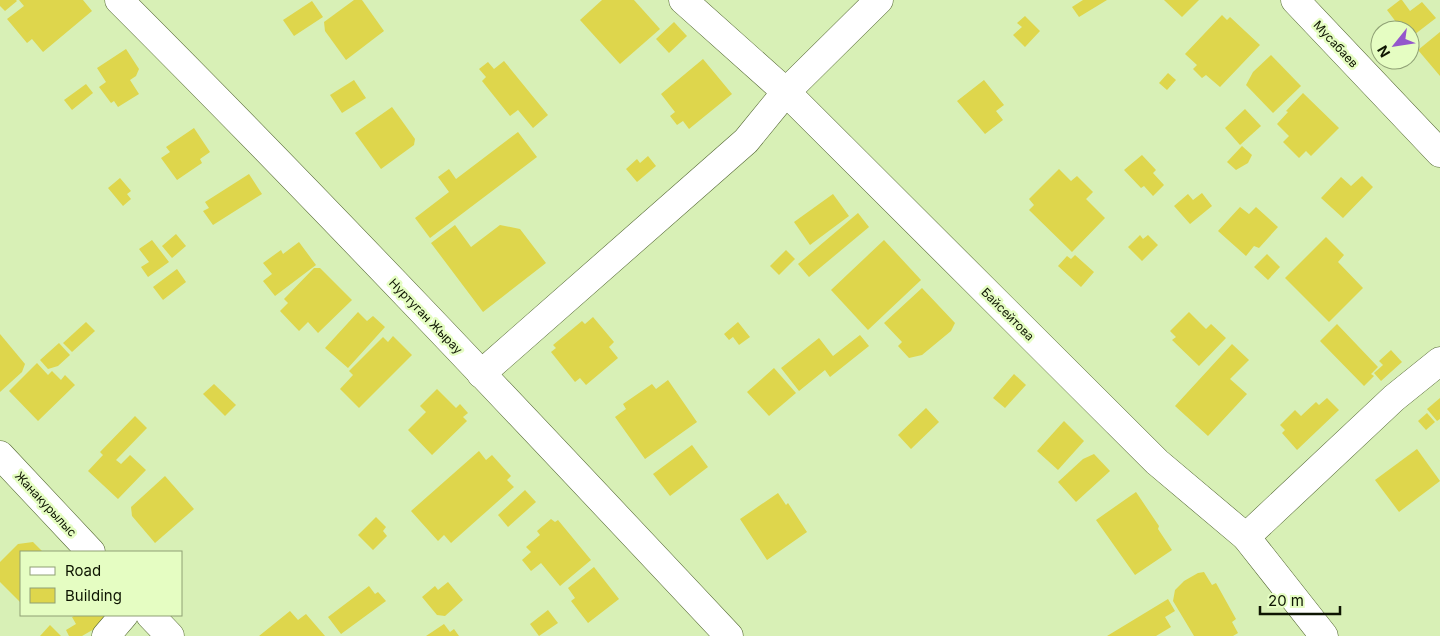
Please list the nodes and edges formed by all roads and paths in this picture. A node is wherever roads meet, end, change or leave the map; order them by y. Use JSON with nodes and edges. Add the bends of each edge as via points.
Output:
{"nodes":[{"id":1,"x":119,"y":0,"type":"edge"},
{"id":2,"x":683,"y":0,"type":"edge"},
{"id":3,"x":879,"y":0,"type":"edge"},
{"id":4,"x":1295,"y":0,"type":"edge"},
{"id":5,"x":786,"y":92,"type":"junction"},
{"id":6,"x":1435,"y":140,"type":"edge"},
{"id":7,"x":1440,"y":361,"type":"edge"},
{"id":8,"x":481,"y":374,"type":"junction"},
{"id":9,"x":0,"y":455,"type":"edge"},
{"id":10,"x":1246,"y":537,"type":"junction"},
{"id":11,"x":90,"y":551,"type":"edge"},
{"id":12,"x":123,"y":616,"type":"edge"},
{"id":13,"x":151,"y":616,"type":"edge"},
{"id":14,"x":106,"y":636,"type":"edge"},
{"id":15,"x":170,"y":636,"type":"edge"},
{"id":16,"x":729,"y":636,"type":"edge"},
{"id":17,"x":1324,"y":636,"type":"edge"}],
"edges":[{"from":1,"to":8,"type":"street","name":"Нуртуган Жырау"},
{"from":2,"to":5,"type":"street","name":"Байсейтова"},
{"from":3,"to":5,"type":"street"},
{"from":4,"to":6,"type":"street","name":"Мусабаев"},
{"from":5,"to":8,"type":"street","via":[[746,141]]},
{"from":5,"to":10,"type":"street","name":"Байсейтова","via":[[1157,462]]},
{"from":7,"to":10,"type":"street","via":[[1394,398]]},
{"from":8,"to":16,"type":"street","name":"Нуртуган Жырау"},
{"from":9,"to":11,"type":"street","name":"Жанакурылыс"},
{"from":10,"to":17,"type":"street","name":"Байсейтова"},
{"from":12,"to":14,"type":"street"},
{"from":13,"to":15,"type":"street"}]}
